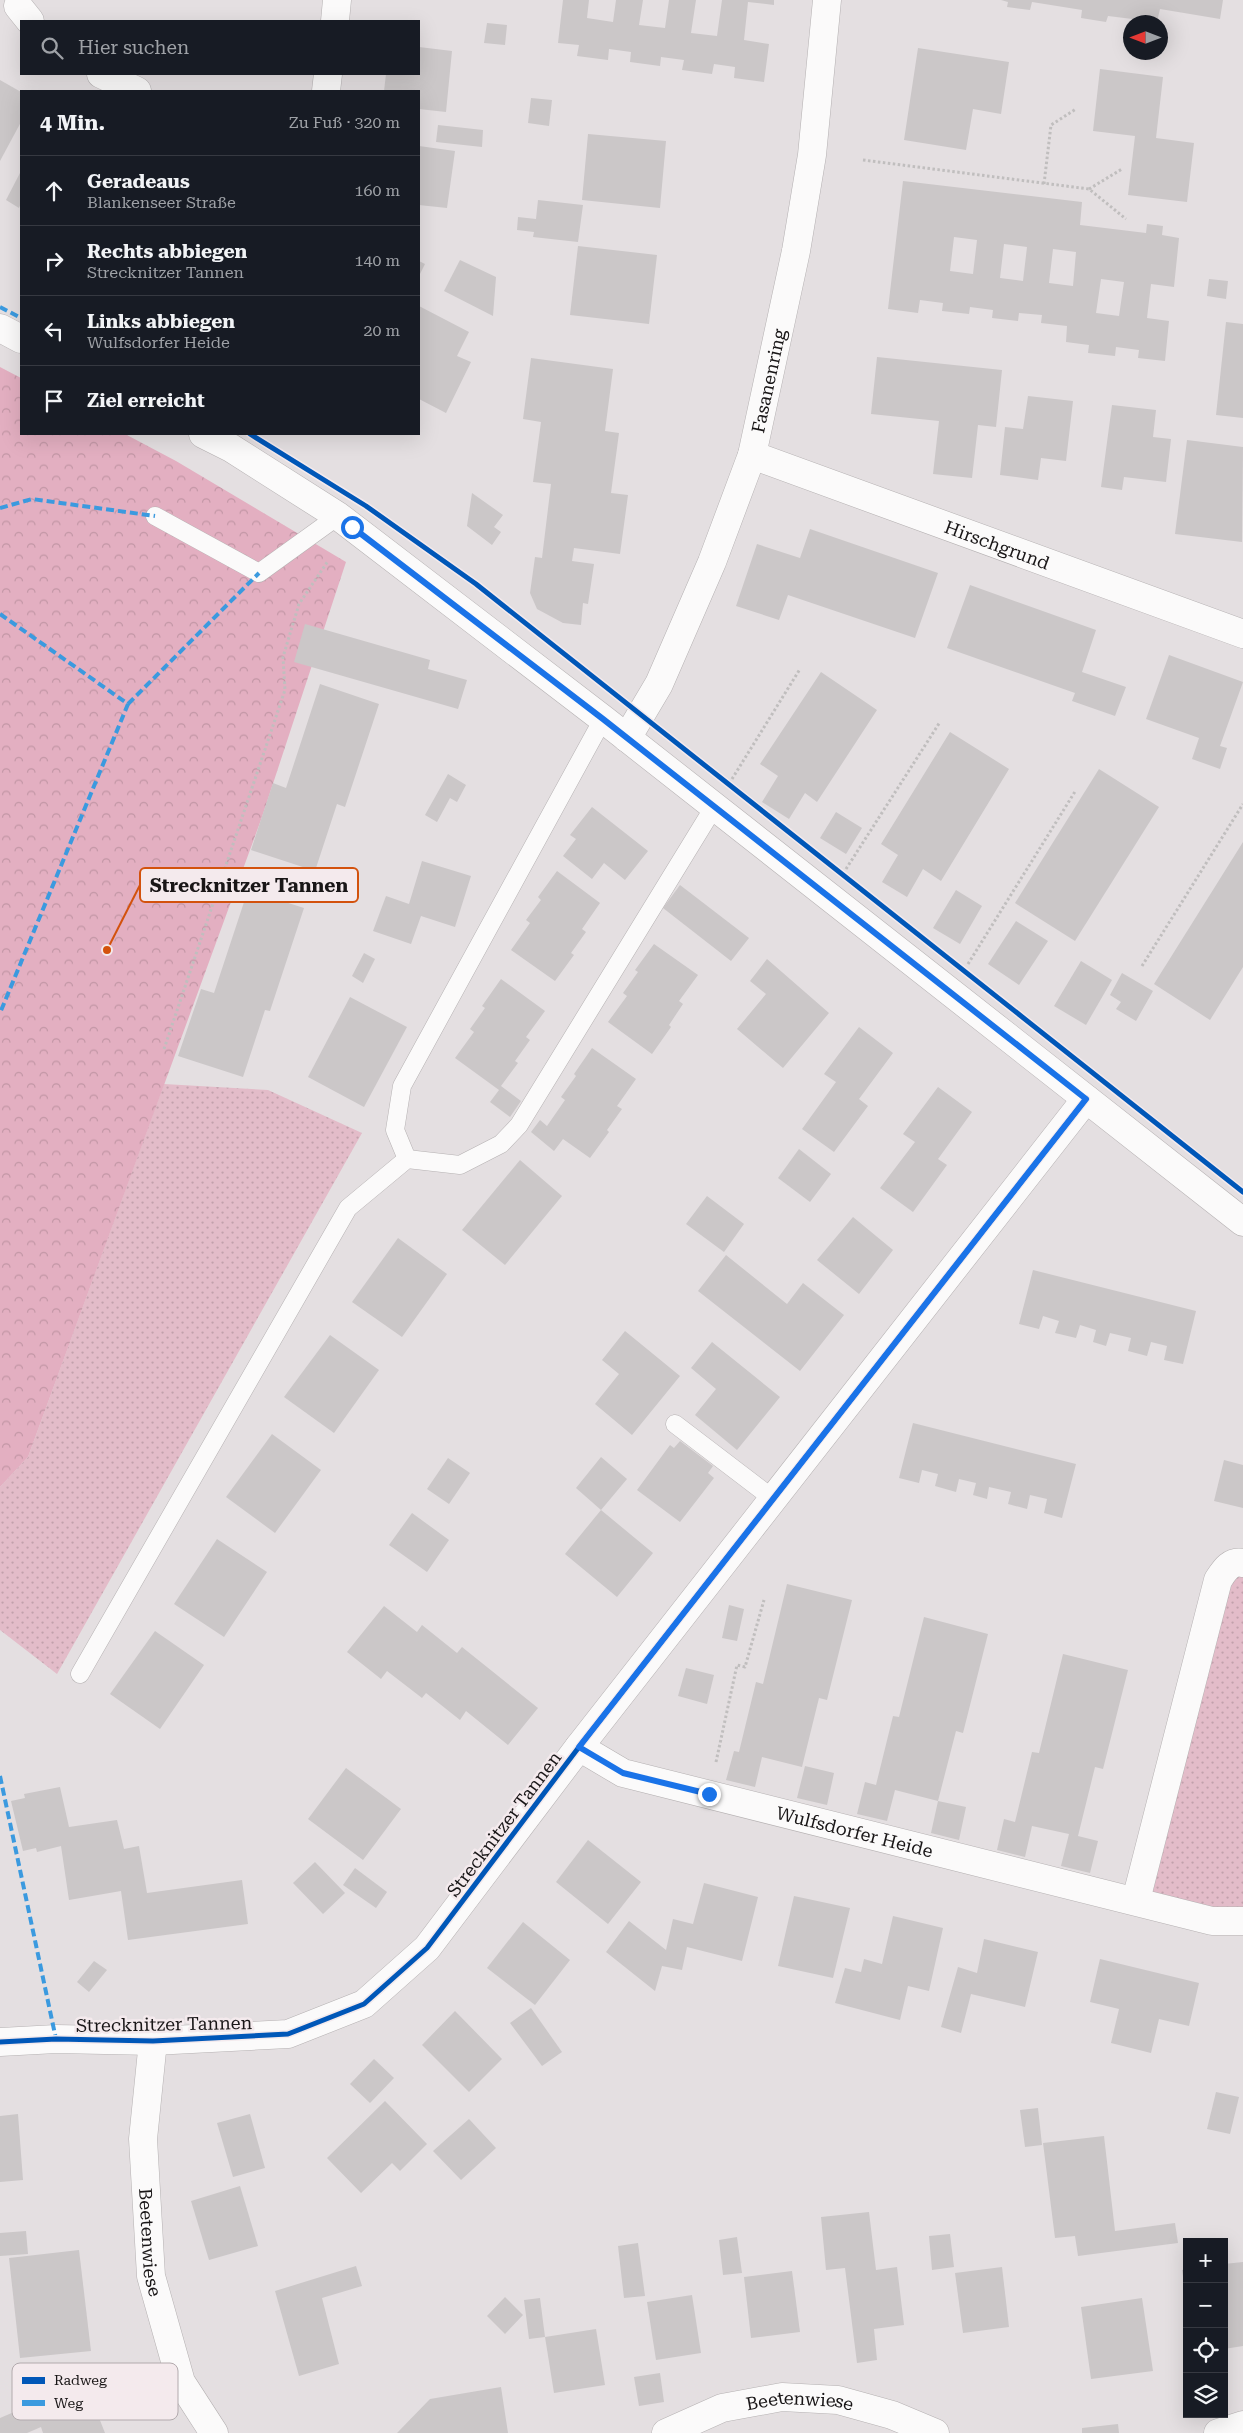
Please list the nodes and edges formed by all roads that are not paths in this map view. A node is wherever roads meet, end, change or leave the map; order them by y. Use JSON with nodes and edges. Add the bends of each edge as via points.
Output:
{"nodes":[{"id":1,"x":337,"y":0,"type":"edge"},
{"id":2,"x":827,"y":0,"type":"edge"},
{"id":3,"x":335,"y":20,"type":"edge"},
{"id":4,"x":103,"y":75,"type":"edge"},
{"id":5,"x":328,"y":75,"type":"edge"},
{"id":6,"x":135,"y":90,"type":"edge"},
{"id":7,"x":326,"y":90,"type":"edge"},
{"id":8,"x":0,"y":328,"type":"edge"},
{"id":9,"x":20,"y":339,"type":"edge"},
{"id":10,"x":205,"y":435,"type":"edge"},
{"id":11,"x":752,"y":455,"type":"junction"},
{"id":12,"x":155,"y":516,"type":"dead end"},
{"id":13,"x":345,"y":522,"type":"junction"},
{"id":14,"x":1243,"y":634,"type":"edge"},
{"id":15,"x":603,"y":719,"type":"junction"},
{"id":16,"x":627,"y":738,"type":"junction"},
{"id":17,"x":714,"y":807,"type":"junction"},
{"id":18,"x":1086,"y":1099,"type":"junction"},
{"id":19,"x":407,"y":1159,"type":"junction"},
{"id":20,"x":1243,"y":1222,"type":"edge"},
{"id":21,"x":675,"y":1424,"type":"dead end"},
{"id":22,"x":772,"y":1498,"type":"junction"},
{"id":23,"x":1243,"y":1563,"type":"edge"},
{"id":24,"x":80,"y":1674,"type":"dead end"},
{"id":25,"x":579,"y":1747,"type":"junction"},
{"id":26,"x":1136,"y":1900,"type":"junction"},
{"id":27,"x":1243,"y":1920,"type":"edge"},
{"id":28,"x":153,"y":2040,"type":"junction"},
{"id":29,"x":0,"y":2042,"type":"edge"},
{"id":30,"x":176,"y":2363,"type":"edge"},
{"id":31,"x":178,"y":2368,"type":"edge"},
{"id":32,"x":1243,"y":2425,"type":"edge"},
{"id":33,"x":214,"y":2433,"type":"edge"},
{"id":34,"x":666,"y":2433,"type":"edge"},
{"id":35,"x":935,"y":2433,"type":"edge"},
{"id":36,"x":1218,"y":2433,"type":"edge"}],
"edges":[{"from":1,"to":3,"type":"street"},
{"from":2,"to":11,"type":"street","name":"Fasanenring","via":[[812,155],[796,251]]},
{"from":4,"to":6,"type":"street"},
{"from":5,"to":7,"type":"street"},
{"from":8,"to":9,"type":"street"},
{"from":10,"to":13,"type":"street","via":[[231,448]]},
{"from":11,"to":14,"type":"street","name":"Hirschgrund"},
{"from":11,"to":16,"type":"street","name":"Fasanenring","via":[[712,562],[662,675]]},
{"from":12,"to":13,"type":"lane","via":[[260,573]]},
{"from":13,"to":15,"type":"street"},
{"from":15,"to":16,"type":"street"},
{"from":15,"to":19,"type":"lane","via":[[402,1086],[395,1130]]},
{"from":16,"to":17,"type":"street"},
{"from":17,"to":18,"type":"street"},
{"from":17,"to":19,"type":"lane","via":[[519,1125],[501,1144],[460,1165]]},
{"from":18,"to":20,"type":"street"},
{"from":18,"to":22,"type":"street","name":"Strecknitzer Tannen"},
{"from":19,"to":24,"type":"lane","via":[[348,1208]]},
{"from":21,"to":22,"type":"lane"},
{"from":22,"to":25,"type":"street","name":"Strecknitzer Tannen"},
{"from":23,"to":26,"type":"street","via":[[1227,1567],[1218,1580]]},
{"from":25,"to":26,"type":"street","name":"Wulfsdorfer Heide","via":[[623,1773]]},
{"from":25,"to":28,"type":"street","name":"Strecknitzer Tannen","via":[[427,1948],[364,2004],[288,2034]]},
{"from":26,"to":27,"type":"street","name":"Wulfsdorfer Heide","via":[[1212,1920]]},
{"from":28,"to":29,"type":"street","name":"Strecknitzer Tannen"},
{"from":28,"to":30,"type":"street","name":"Beetenwiese","via":[[143,2139],[151,2276]]},
{"from":31,"to":33,"type":"street","name":"Beetenwiese","via":[[182,2382]]},
{"from":32,"to":36,"type":"street"},
{"from":34,"to":35,"type":"street","name":"Beetenwiese","via":[[722,2408],[782,2397],[838,2400],[892,2415]]}]}
